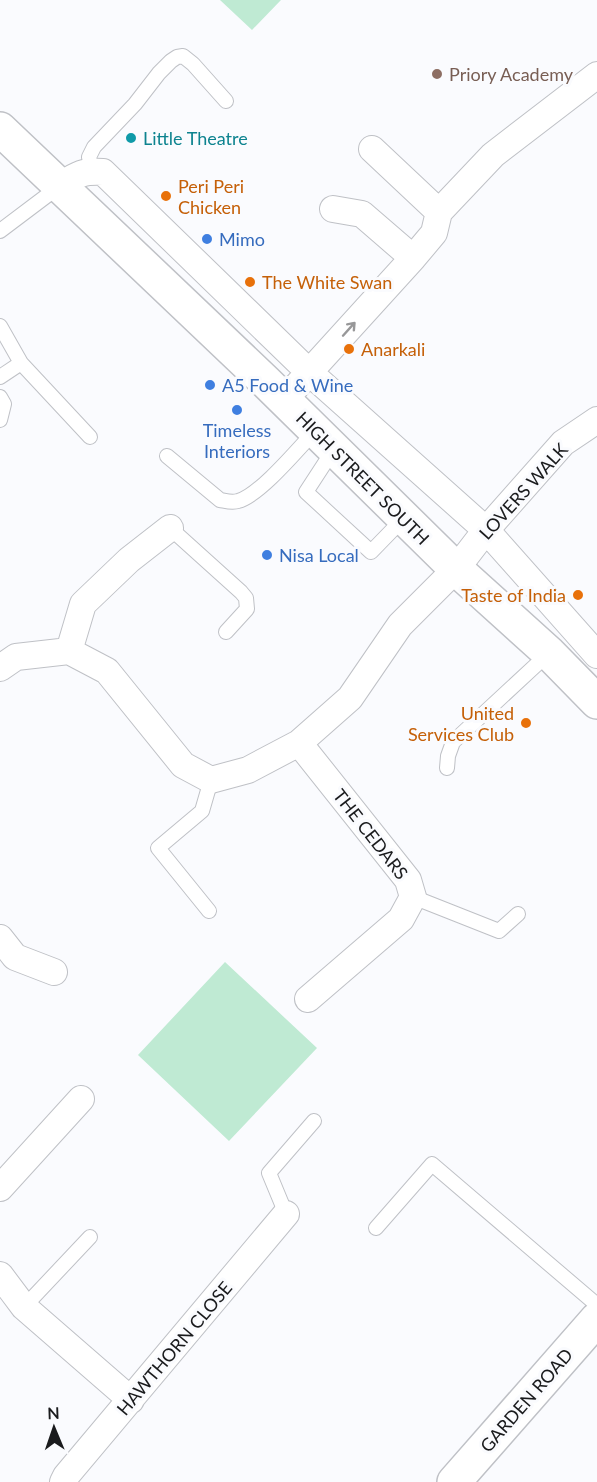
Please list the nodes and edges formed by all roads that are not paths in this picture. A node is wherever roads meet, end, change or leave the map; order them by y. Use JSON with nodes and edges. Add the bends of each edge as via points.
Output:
{"nodes":[{"id":1,"x":597,"y":75,"type":"edge"},
{"id":2,"x":226,"y":101,"type":"dead end"},
{"id":3,"x":0,"y":129,"type":"edge"},
{"id":4,"x":372,"y":149,"type":"dead end"},
{"id":5,"x":92,"y":171,"type":"junction"},
{"id":6,"x":61,"y":185,"type":"junction"},
{"id":7,"x":333,"y":209,"type":"dead end"},
{"id":8,"x":439,"y":212,"type":"junction"},
{"id":9,"x":0,"y":231,"type":"edge"},
{"id":10,"x":413,"y":258,"type":"junction"},
{"id":11,"x":0,"y":326,"type":"edge"},
{"id":12,"x":21,"y":363,"type":"junction"},
{"id":13,"x":310,"y":373,"type":"junction"},
{"id":14,"x":0,"y":377,"type":"edge"},
{"id":15,"x":0,"y":397,"type":"edge"},
{"id":16,"x":284,"y":400,"type":"junction"},
{"id":17,"x":0,"y":420,"type":"edge"},
{"id":18,"x":597,"y":420,"type":"edge"},
{"id":19,"x":90,"y":438,"type":"dead end"},
{"id":20,"x":324,"y":440,"type":"junction"},
{"id":21,"x":167,"y":456,"type":"dead end"},
{"id":22,"x":404,"y":518,"type":"junction"},
{"id":23,"x":170,"y":528,"type":"joint"},
{"id":24,"x":486,"y":530,"type":"junction"},
{"id":25,"x":456,"y":569,"type":"junction"},
{"id":26,"x":226,"y":632,"type":"dead end"},
{"id":27,"x":69,"y":651,"type":"junction"},
{"id":28,"x":549,"y":653,"type":"junction"},
{"id":29,"x":597,"y":655,"type":"edge"},
{"id":30,"x":0,"y":668,"type":"edge"},
{"id":31,"x":597,"y":702,"type":"edge"},
{"id":32,"x":299,"y":743,"type":"junction"},
{"id":33,"x":447,"y":768,"type":"dead end"},
{"id":34,"x":211,"y":780,"type":"junction"},
{"id":35,"x":413,"y":897,"type":"junction"},
{"id":36,"x":209,"y":911,"type":"dead end"},
{"id":37,"x":518,"y":914,"type":"dead end"},
{"id":38,"x":0,"y":938,"type":"edge"},
{"id":39,"x":54,"y":972,"type":"dead end"},
{"id":40,"x":308,"y":999,"type":"dead end"},
{"id":41,"x":81,"y":1099,"type":"dead end"},
{"id":42,"x":314,"y":1121,"type":"dead end"},
{"id":43,"x":0,"y":1188,"type":"edge"},
{"id":44,"x":286,"y":1214,"type":"joint"},
{"id":45,"x":376,"y":1228,"type":"dead end"},
{"id":46,"x":90,"y":1237,"type":"dead end"},
{"id":47,"x":0,"y":1275,"type":"edge"},
{"id":48,"x":597,"y":1305,"type":"edge"},
{"id":49,"x":24,"y":1307,"type":"junction"},
{"id":50,"x":597,"y":1319,"type":"edge"},
{"id":51,"x":131,"y":1400,"type":"junction"},
{"id":52,"x":63,"y":1482,"type":"edge"},
{"id":53,"x":454,"y":1482,"type":"edge"}],
"edges":[{"from":1,"to":8,"type":"street","via":[[493,155]]},
{"from":2,"to":5,"type":"lane","via":[[193,64],[183,56],[177,57],[94,147],[89,158]]},
{"from":3,"to":6,"type":"main road","name":"HIGH STREET SOUTH"},
{"from":4,"to":8,"type":"street"},
{"from":5,"to":6,"type":"street"},
{"from":5,"to":13,"type":"street","via":[[103,172]]},
{"from":6,"to":9,"type":"lane"},
{"from":6,"to":16,"type":"main road","name":"HIGH STREET SOUTH"},
{"from":7,"to":10,"type":"street","via":[[362,214]]},
{"from":8,"to":10,"type":"street","via":[[434,233]]},
{"from":13,"to":10,"type":"street","one_way":true},
{"from":11,"to":12,"type":"lane"},
{"from":12,"to":14,"type":"lane"},
{"from":12,"to":19,"type":"lane"},
{"from":13,"to":16,"type":"street"},
{"from":13,"to":24,"type":"street"},
{"from":15,"to":17,"type":"lane","via":[[4,404]]},
{"from":16,"to":20,"type":"main road","name":"HIGH STREET SOUTH"},
{"from":18,"to":24,"type":"street","name":"LOVERS WALK","via":[[563,443]]},
{"from":20,"to":21,"type":"lane","via":[[240,501],[220,500]]},
{"from":20,"to":22,"type":"main road","name":"HIGH STREET SOUTH"},
{"from":20,"to":22,"type":"lane","via":[[306,492],[370,552]]},
{"from":22,"to":25,"type":"main road","name":"HIGH STREET SOUTH"},
{"from":23,"to":26,"type":"lane","via":[[246,598],[247,609]]},
{"from":23,"to":27,"type":"street","via":[[83,604]]},
{"from":24,"to":25,"type":"street","name":"LOVERS WALK"},
{"from":24,"to":29,"type":"street"},
{"from":25,"to":28,"type":"main road","name":"HIGH STREET SOUTH"},
{"from":25,"to":32,"type":"street","name":"LOVERS WALK","via":[[400,625],[350,698]]},
{"from":27,"to":30,"type":"street","via":[[16,657]]},
{"from":27,"to":34,"type":"street","via":[[107,671],[183,765]]},
{"from":28,"to":31,"type":"main road","name":"HIGH STREET SOUTH"},
{"from":28,"to":33,"type":"lane","via":[[453,742]]},
{"from":32,"to":34,"type":"street","name":"LOVERS WALK","via":[[248,770]]},
{"from":32,"to":35,"type":"street","name":"THE CEDARS","via":[[408,880]]},
{"from":34,"to":36,"type":"lane","via":[[202,811],[158,848]]},
{"from":35,"to":37,"type":"lane","via":[[499,931]]},
{"from":35,"to":40,"type":"street","name":"THE CEDARS","via":[[401,919]]},
{"from":38,"to":39,"type":"street","via":[[15,957]]},
{"from":41,"to":43,"type":"street"},
{"from":42,"to":44,"type":"lane","via":[[269,1173]]},
{"from":44,"to":51,"type":"street","name":"HAWTHORN CLOSE"},
{"from":45,"to":48,"type":"lane","via":[[432,1164]]},
{"from":46,"to":49,"type":"lane"},
{"from":47,"to":49,"type":"street"},
{"from":49,"to":51,"type":"street"},
{"from":50,"to":53,"type":"main road","name":"GARDEN ROAD"},
{"from":51,"to":52,"type":"street","name":"HAWTHORN CLOSE"}]}
